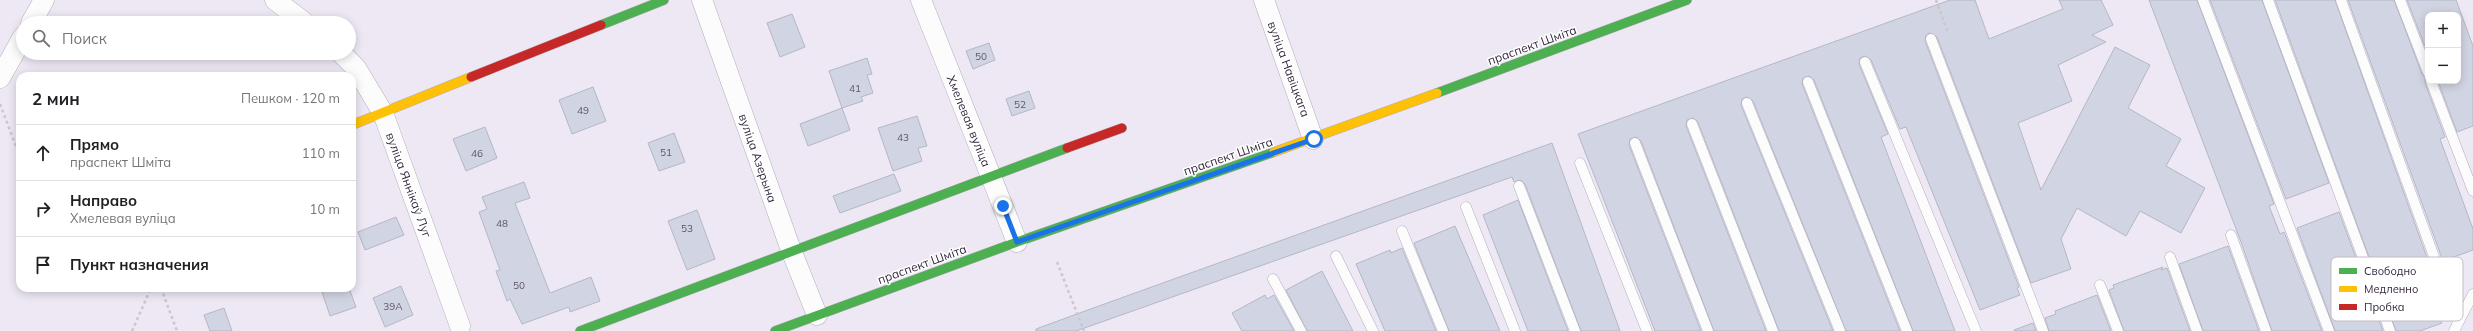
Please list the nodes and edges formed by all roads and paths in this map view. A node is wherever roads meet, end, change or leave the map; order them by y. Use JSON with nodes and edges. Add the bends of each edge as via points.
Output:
{"nodes":[{"id":1,"x":44,"y":0,"type":"edge"},
{"id":2,"x":276,"y":0,"type":"edge"},
{"id":3,"x":664,"y":0,"type":"edge"},
{"id":4,"x":702,"y":0,"type":"edge"},
{"id":5,"x":921,"y":0,"type":"edge"},
{"id":6,"x":1264,"y":0,"type":"edge"},
{"id":7,"x":1687,"y":0,"type":"edge"},
{"id":8,"x":1936,"y":0,"type":"edge"},
{"id":9,"x":2203,"y":0,"type":"edge"},
{"id":10,"x":2268,"y":0,"type":"edge"},
{"id":11,"x":2341,"y":0,"type":"edge"},
{"id":12,"x":2400,"y":0,"type":"edge"},
{"id":13,"x":35,"y":16,"type":"edge"},
{"id":14,"x":296,"y":16,"type":"edge"},
{"id":15,"x":1948,"y":33,"type":"dead end"},
{"id":16,"x":1931,"y":39,"type":"dead end"},
{"id":17,"x":16,"y":49,"type":"edge"},
{"id":18,"x":348,"y":60,"type":"edge"},
{"id":19,"x":1865,"y":62,"type":"dead end"},
{"id":20,"x":2425,"y":64,"type":"edge"},
{"id":21,"x":0,"y":78,"type":"edge"},
{"id":22,"x":1808,"y":82,"type":"dead end"},
{"id":23,"x":2432,"y":84,"type":"edge"},
{"id":24,"x":1747,"y":103,"type":"dead end"},
{"id":25,"x":0,"y":104,"type":"edge"},
{"id":26,"x":383,"y":113,"type":"junction"},
{"id":27,"x":356,"y":123,"type":"edge"},
{"id":28,"x":1692,"y":124,"type":"dead end"},
{"id":29,"x":1122,"y":128,"type":"dead end"},
{"id":30,"x":1314,"y":139,"type":"junction"},
{"id":31,"x":1635,"y":143,"type":"dead end"},
{"id":32,"x":16,"y":146,"type":"edge"},
{"id":33,"x":1580,"y":163,"type":"dead end"},
{"id":34,"x":990,"y":176,"type":"junction"},
{"id":35,"x":1520,"y":186,"type":"dead end"},
{"id":36,"x":2473,"y":191,"type":"edge"},
{"id":37,"x":1466,"y":207,"type":"dead end"},
{"id":38,"x":1402,"y":231,"type":"dead end"},
{"id":39,"x":2231,"y":235,"type":"dead end"},
{"id":40,"x":1017,"y":242,"type":"junction"},
{"id":41,"x":791,"y":250,"type":"junction"},
{"id":42,"x":1336,"y":256,"type":"dead end"},
{"id":43,"x":2170,"y":257,"type":"dead end"},
{"id":44,"x":2363,"y":257,"type":"edge"},
{"id":45,"x":2431,"y":257,"type":"edge"},
{"id":46,"x":1057,"y":262,"type":"dead end"},
{"id":47,"x":1273,"y":280,"type":"dead end"},
{"id":48,"x":2100,"y":284,"type":"dead end"},
{"id":49,"x":149,"y":292,"type":"edge"},
{"id":50,"x":162,"y":292,"type":"edge"},
{"id":51,"x":2473,"y":294,"type":"edge"},
{"id":52,"x":2463,"y":313,"type":"edge"},
{"id":53,"x":817,"y":315,"type":"junction"},
{"id":54,"x":2386,"y":321,"type":"edge"},
{"id":55,"x":458,"y":329,"type":"edge"},
{"id":56,"x":132,"y":331,"type":"edge"},
{"id":57,"x":177,"y":331,"type":"edge"},
{"id":58,"x":580,"y":331,"type":"edge"},
{"id":59,"x":775,"y":331,"type":"edge"},
{"id":60,"x":1084,"y":331,"type":"edge"},
{"id":61,"x":1301,"y":331,"type":"edge"},
{"id":62,"x":1372,"y":331,"type":"edge"},
{"id":63,"x":1443,"y":331,"type":"edge"},
{"id":64,"x":1515,"y":331,"type":"edge"},
{"id":65,"x":1575,"y":331,"type":"edge"},
{"id":66,"x":1647,"y":331,"type":"edge"},
{"id":67,"x":1708,"y":331,"type":"edge"},
{"id":68,"x":1773,"y":331,"type":"edge"},
{"id":69,"x":1840,"y":331,"type":"edge"},
{"id":70,"x":1907,"y":331,"type":"edge"},
{"id":71,"x":1976,"y":331,"type":"edge"},
{"id":72,"x":2043,"y":331,"type":"edge"},
{"id":73,"x":2118,"y":331,"type":"edge"},
{"id":74,"x":2197,"y":331,"type":"edge"},
{"id":75,"x":2266,"y":331,"type":"edge"},
{"id":76,"x":2329,"y":331,"type":"edge"},
{"id":77,"x":2390,"y":331,"type":"edge"}],
"edges":[{"from":1,"to":13,"type":"street"},
{"from":2,"to":14,"type":"street"},
{"from":3,"to":26,"type":"main road"},
{"from":4,"to":41,"type":"street","name":"вуліца Азерына"},
{"from":5,"to":34,"type":"street","name":"Хмелевая вуліца"},
{"from":6,"to":30,"type":"street","name":"вуліца Навіцкага"},
{"from":7,"to":30,"type":"main road","name":"праспект Шміта"},
{"from":8,"to":15,"type":"path"},
{"from":9,"to":76,"type":"lane"},
{"from":10,"to":44,"type":"lane"},
{"from":11,"to":45,"type":"lane"},
{"from":12,"to":20,"type":"lane"},
{"from":16,"to":72,"type":"lane"},
{"from":17,"to":21,"type":"street"},
{"from":18,"to":26,"type":"street","name":"вуліца Яннікаў Луг","via":[[356,68]]},
{"from":19,"to":71,"type":"lane"},
{"from":22,"to":70,"type":"lane"},
{"from":23,"to":36,"type":"lane"},
{"from":24,"to":69,"type":"lane"},
{"from":25,"to":32,"type":"path"},
{"from":26,"to":27,"type":"main road"},
{"from":26,"to":55,"type":"street","name":"вуліца Яннікаў Луг"},
{"from":28,"to":68,"type":"lane"},
{"from":29,"to":34,"type":"main road"},
{"from":30,"to":40,"type":"main road","name":"праспект Шміта"},
{"from":31,"to":67,"type":"lane"},
{"from":33,"to":66,"type":"lane"},
{"from":34,"to":40,"type":"street","name":"Хмелевая вуліца"},
{"from":34,"to":41,"type":"main road"},
{"from":35,"to":65,"type":"lane"},
{"from":37,"to":64,"type":"lane"},
{"from":38,"to":63,"type":"lane"},
{"from":39,"to":75,"type":"lane"},
{"from":40,"to":53,"type":"main road","name":"праспект Шміта"},
{"from":41,"to":53,"type":"street","name":"вуліца Азерына"},
{"from":41,"to":58,"type":"main road"},
{"from":42,"to":62,"type":"lane"},
{"from":43,"to":74,"type":"lane"},
{"from":46,"to":60,"type":"path"},
{"from":47,"to":61,"type":"lane"},
{"from":48,"to":73,"type":"lane"},
{"from":49,"to":56,"type":"path"},
{"from":50,"to":57,"type":"path"},
{"from":51,"to":52,"type":"lane"},
{"from":53,"to":59,"type":"main road","name":"праспект Шміта"},
{"from":54,"to":77,"type":"lane"}]}
